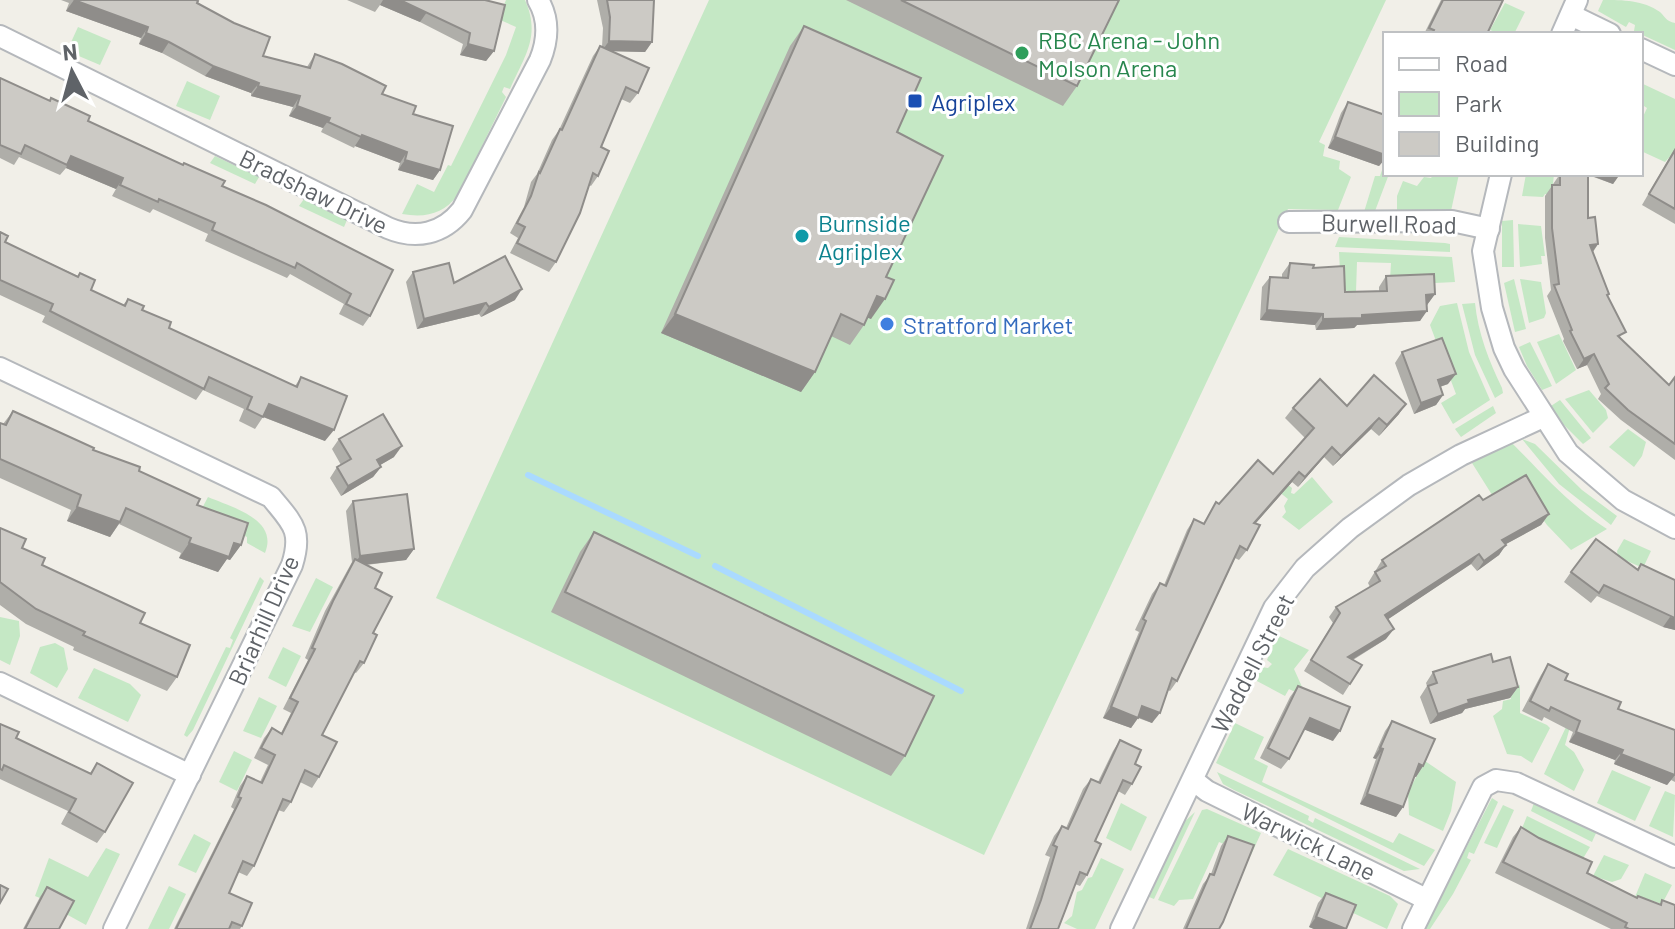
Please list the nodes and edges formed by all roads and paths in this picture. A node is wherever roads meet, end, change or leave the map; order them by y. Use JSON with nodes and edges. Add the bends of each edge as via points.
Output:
{"nodes":[{"id":1,"x":538,"y":0,"type":"edge"},
{"id":2,"x":1574,"y":8,"type":"edge"},
{"id":3,"x":1563,"y":32,"type":"edge"},
{"id":4,"x":1607,"y":32,"type":"edge"},
{"id":5,"x":0,"y":36,"type":"edge"},
{"id":6,"x":1643,"y":50,"type":"edge"},
{"id":7,"x":1675,"y":65,"type":"edge"},
{"id":8,"x":1501,"y":176,"type":"edge"},
{"id":9,"x":1289,"y":222,"type":"dead end"},
{"id":10,"x":1489,"y":229,"type":"junction"},
{"id":11,"x":0,"y":368,"type":"edge"},
{"id":12,"x":1543,"y":417,"type":"junction"},
{"id":13,"x":1675,"y":528,"type":"edge"},
{"id":14,"x":0,"y":683,"type":"edge"},
{"id":15,"x":190,"y":775,"type":"junction"},
{"id":16,"x":1193,"y":780,"type":"junction"},
{"id":17,"x":1675,"y":857,"type":"edge"},
{"id":18,"x":1426,"y":899,"type":"junction"},
{"id":19,"x":114,"y":929,"type":"edge"},
{"id":20,"x":1121,"y":929,"type":"edge"},
{"id":21,"x":1413,"y":929,"type":"edge"}],
"edges":[{"from":1,"to":5,"type":"street","name":"Bradshaw Drive","via":[[547,32],[535,70],[462,210],[444,227],[421,234],[388,228]]},
{"from":2,"to":3,"type":"street"},
{"from":2,"to":4,"type":"street"},
{"from":6,"to":7,"type":"street"},
{"from":8,"to":10,"type":"street"},
{"from":9,"to":10,"type":"street","name":"Burwell Road","via":[[1452,221]]},
{"from":10,"to":12,"type":"street","via":[[1483,251],[1500,335]]},
{"from":11,"to":15,"type":"street","name":"Briarhill Drive","via":[[271,497],[292,523],[298,536],[292,565]]},
{"from":12,"to":13,"type":"street","via":[[1568,453],[1600,483]]},
{"from":12,"to":16,"type":"street","name":"Waddell Street","via":[[1409,485],[1305,568],[1274,608]]},
{"from":14,"to":15,"type":"street"},
{"from":15,"to":19,"type":"street","name":"Briarhill Drive"},
{"from":16,"to":18,"type":"street","name":"Warwick Lane"},
{"from":16,"to":20,"type":"street","name":"Waddell Street"},
{"from":17,"to":18,"type":"street","via":[[1516,783],[1496,780],[1483,787]]},
{"from":18,"to":21,"type":"street"}]}
